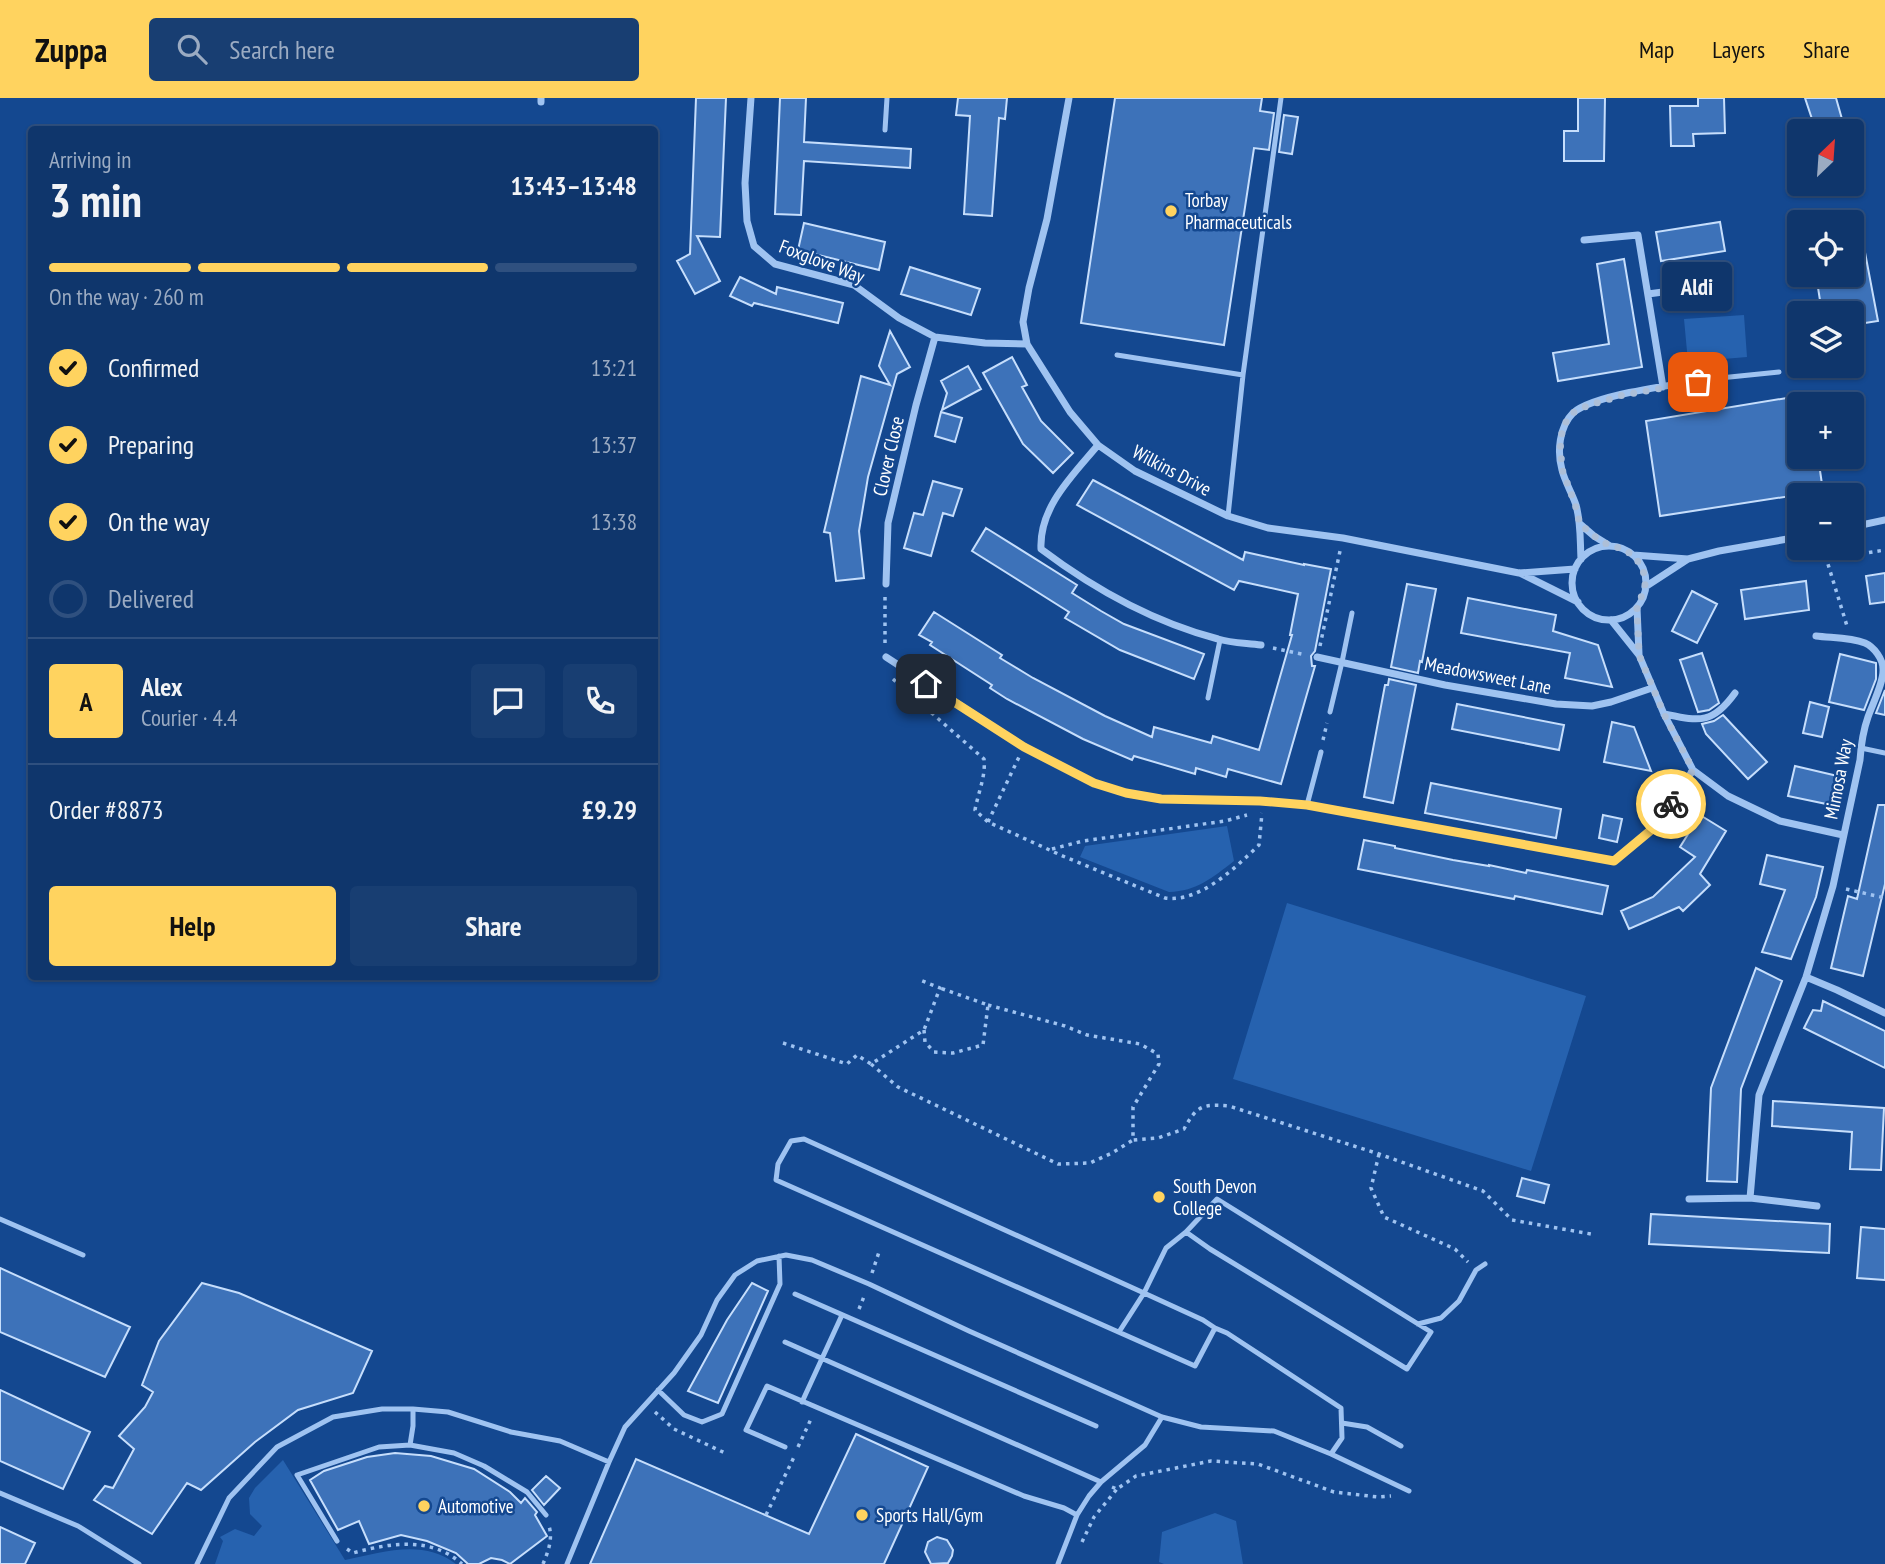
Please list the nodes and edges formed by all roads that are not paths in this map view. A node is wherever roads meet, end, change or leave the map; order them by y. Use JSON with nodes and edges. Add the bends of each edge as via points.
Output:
{"nodes":[{"id":1,"x":751,"y":98,"type":"edge"},
{"id":2,"x":887,"y":98,"type":"edge"},
{"id":3,"x":1069,"y":98,"type":"edge"},
{"id":4,"x":1281,"y":98,"type":"edge"},
{"id":5,"x":885,"y":130,"type":"dead end"},
{"id":6,"x":1584,"y":240,"type":"dead end"},
{"id":7,"x":1730,"y":283,"type":"dead end"},
{"id":8,"x":1648,"y":294,"type":"junction"},
{"id":9,"x":935,"y":337,"type":"junction"},
{"id":10,"x":1027,"y":344,"type":"junction"},
{"id":11,"x":1117,"y":355,"type":"dead end"},
{"id":12,"x":1779,"y":372,"type":"dead end"},
{"id":13,"x":1243,"y":375,"type":"junction"},
{"id":14,"x":1720,"y":378,"type":"joint"},
{"id":15,"x":1664,"y":387,"type":"junction"},
{"id":16,"x":1098,"y":445,"type":"junction"},
{"id":17,"x":1228,"y":516,"type":"junction"},
{"id":18,"x":1885,"y":520,"type":"edge"},
{"id":19,"x":1580,"y":524,"type":"junction"},
{"id":20,"x":1864,"y":524,"type":"edge"},
{"id":21,"x":1787,"y":539,"type":"edge"},
{"id":22,"x":1610,"y":546,"type":"junction"},
{"id":23,"x":1633,"y":555,"type":"junction"},
{"id":24,"x":1581,"y":559,"type":"junction"},
{"id":25,"x":1688,"y":559,"type":"junction"},
{"id":26,"x":1575,"y":569,"type":"junction"},
{"id":27,"x":1519,"y":573,"type":"junction"},
{"id":28,"x":886,"y":584,"type":"road end"},
{"id":29,"x":1645,"y":587,"type":"junction"},
{"id":30,"x":1578,"y":602,"type":"junction"},
{"id":31,"x":1637,"y":608,"type":"junction"},
{"id":32,"x":1352,"y":613,"type":"dead end"},
{"id":33,"x":1611,"y":620,"type":"junction"},
{"id":34,"x":1816,"y":636,"type":"dead end"},
{"id":35,"x":1220,"y":640,"type":"junction"},
{"id":36,"x":1261,"y":645,"type":"road end"},
{"id":37,"x":1639,"y":655,"type":"junction"},
{"id":38,"x":886,"y":657,"type":"road end"},
{"id":39,"x":1317,"y":657,"type":"road end"},
{"id":40,"x":1342,"y":662,"type":"junction"},
{"id":41,"x":1652,"y":688,"type":"junction"},
{"id":42,"x":1735,"y":693,"type":"dead end"},
{"id":43,"x":1208,"y":698,"type":"dead end"},
{"id":44,"x":1330,"y":712,"type":"road end"},
{"id":45,"x":1664,"y":714,"type":"junction"},
{"id":46,"x":1861,"y":748,"type":"junction"},
{"id":47,"x":1321,"y":752,"type":"road end"},
{"id":48,"x":1885,"y":753,"type":"edge"},
{"id":49,"x":1693,"y":770,"type":"junction"},
{"id":50,"x":1307,"y":805,"type":"junction"},
{"id":51,"x":1843,"y":835,"type":"junction"},
{"id":52,"x":1807,"y":977,"type":"junction"},
{"id":53,"x":1885,"y":1013,"type":"edge"},
{"id":54,"x":1750,"y":1198,"type":"junction"},
{"id":55,"x":1689,"y":1199,"type":"dead end"},
{"id":56,"x":1817,"y":1206,"type":"dead end"},
{"id":57,"x":0,"y":1219,"type":"edge"},
{"id":58,"x":1186,"y":1232,"type":"junction"},
{"id":59,"x":83,"y":1255,"type":"dead end"},
{"id":60,"x":779,"y":1256,"type":"junction"},
{"id":61,"x":1485,"y":1264,"type":"dead end"},
{"id":62,"x":1144,"y":1293,"type":"junction"},
{"id":63,"x":795,"y":1294,"type":"dead end"},
{"id":64,"x":842,"y":1315,"type":"junction"},
{"id":65,"x":1418,"y":1324,"type":"junction"},
{"id":66,"x":1214,"y":1328,"type":"junction"},
{"id":67,"x":1119,"y":1332,"type":"junction"},
{"id":68,"x":785,"y":1342,"type":"dead end"},
{"id":69,"x":821,"y":1359,"type":"junction"},
{"id":70,"x":658,"y":1390,"type":"junction"},
{"id":71,"x":802,"y":1402,"type":"junction"},
{"id":72,"x":413,"y":1409,"type":"junction"},
{"id":73,"x":1162,"y":1417,"type":"junction"},
{"id":74,"x":1342,"y":1423,"type":"junction"},
{"id":75,"x":1096,"y":1426,"type":"dead end"},
{"id":76,"x":410,"y":1445,"type":"junction"},
{"id":77,"x":1401,"y":1446,"type":"dead end"},
{"id":78,"x":785,"y":1447,"type":"dead end"},
{"id":79,"x":1331,"y":1454,"type":"junction"},
{"id":80,"x":609,"y":1462,"type":"junction"},
{"id":81,"x":1101,"y":1482,"type":"junction"},
{"id":82,"x":1409,"y":1491,"type":"dead end"},
{"id":83,"x":0,"y":1493,"type":"edge"},
{"id":84,"x":546,"y":1515,"type":"road end"},
{"id":85,"x":1077,"y":1515,"type":"junction"},
{"id":86,"x":337,"y":1541,"type":"road end"},
{"id":87,"x":139,"y":1564,"type":"edge"},
{"id":88,"x":197,"y":1564,"type":"edge"},
{"id":89,"x":567,"y":1564,"type":"edge"},
{"id":90,"x":1058,"y":1564,"type":"edge"}],
"edges":[{"from":1,"to":9,"type":"street","name":"Foxglove Way","via":[[745,183],[754,246],[775,264],[854,285]]},
{"from":2,"to":5,"type":"lane"},
{"from":3,"to":10,"type":"street","name":"Wilkins Drive","via":[[1023,322]]},
{"from":4,"to":13,"type":"lane"},
{"from":6,"to":8,"type":"street","via":[[1639,235]]},
{"from":7,"to":8,"type":"street"},
{"from":8,"to":15,"type":"street"},
{"from":9,"to":10,"type":"street"},
{"from":9,"to":28,"type":"street","name":"Clover Close","via":[[888,523]]},
{"from":10,"to":16,"type":"street","name":"Wilkins Drive","via":[[1070,412]]},
{"from":11,"to":13,"type":"lane"},
{"from":12,"to":14,"type":"lane"},
{"from":13,"to":17,"type":"lane"},
{"from":14,"to":15,"type":"street"},
{"from":15,"to":19,"type":"street","via":[[1597,402],[1574,412],[1566,422],[1560,439],[1562,469]]},
{"from":16,"to":17,"type":"street","name":"Wilkins Drive","via":[[1135,471]]},
{"from":16,"to":35,"type":"street","via":[[1054,500],[1040,535],[1041,549],[1116,598],[1165,623]]},
{"from":17,"to":27,"type":"street","name":"Wilkins Drive","via":[[1268,528]]},
{"from":18,"to":20,"type":"street"},
{"from":19,"to":22,"type":"street"},
{"from":19,"to":24,"type":"street"},
{"from":21,"to":25,"type":"street"},
{"from":22,"to":23,"type":"street"},
{"from":22,"to":24,"type":"street","via":[[1596,548]]},
{"from":23,"to":25,"type":"street"},
{"from":23,"to":29,"type":"street","via":[[1645,576]]},
{"from":24,"to":26,"type":"street"},
{"from":25,"to":29,"type":"street"},
{"from":26,"to":27,"type":"street","name":"Wilkins Drive"},
{"from":26,"to":30,"type":"street","via":[[1572,583]]},
{"from":27,"to":30,"type":"street","name":"Wilkins Drive"},
{"from":29,"to":31,"type":"street"},
{"from":30,"to":33,"type":"street","name":"Wilkins Drive","via":[[1593,615]]},
{"from":31,"to":33,"type":"street","via":[[1626,617]]},
{"from":31,"to":37,"type":"street"},
{"from":32,"to":40,"type":"lane"},
{"from":33,"to":37,"type":"street"},
{"from":34,"to":46,"type":"street","name":"Mimosa Way","via":[[1851,640],[1877,652],[1883,669]]},
{"from":35,"to":36,"type":"street"},
{"from":35,"to":43,"type":"lane"},
{"from":37,"to":41,"type":"street"},
{"from":38,"to":50,"type":"street","via":[[1024,747],[1094,783],[1161,799]]},
{"from":39,"to":40,"type":"street","name":"Meadowsweet Lane"},
{"from":40,"to":41,"type":"street","name":"Meadowsweet Lane","via":[[1556,704],[1592,706]]},
{"from":40,"to":44,"type":"lane"},
{"from":41,"to":45,"type":"street"},
{"from":42,"to":45,"type":"street","via":[[1724,709],[1696,721]]},
{"from":45,"to":49,"type":"street"},
{"from":46,"to":48,"type":"lane"},
{"from":46,"to":51,"type":"street","name":"Mimosa Way"},
{"from":47,"to":50,"type":"lane"},
{"from":49,"to":50,"type":"street","via":[[1656,826],[1614,861]]},
{"from":49,"to":51,"type":"street","via":[[1728,796],[1780,821]]},
{"from":51,"to":52,"type":"street","name":"Mimosa Way"},
{"from":52,"to":53,"type":"street"},
{"from":52,"to":54,"type":"street","name":"Mimosa Way","via":[[1759,1095]]},
{"from":54,"to":55,"type":"street"},
{"from":54,"to":56,"type":"street"},
{"from":57,"to":59,"type":"lane"},
{"from":58,"to":62,"type":"lane","via":[[1166,1248]]},
{"from":58,"to":65,"type":"lane","via":[[1217,1199]]},
{"from":58,"to":65,"type":"lane","via":[[1407,1369],[1431,1332]]},
{"from":60,"to":70,"type":"lane","via":[[757,1261],[735,1275],[701,1335]]},
{"from":60,"to":70,"type":"lane","via":[[780,1284],[722,1414],[702,1422],[684,1415]]},
{"from":60,"to":73,"type":"lane","via":[[812,1260]]},
{"from":61,"to":65,"type":"lane","via":[[1476,1270],[1460,1301],[1441,1318]]},
{"from":62,"to":66,"type":"lane"},
{"from":62,"to":67,"type":"lane"},
{"from":62,"to":67,"type":"lane","via":[[804,1139],[791,1141],[778,1164],[776,1180]]},
{"from":63,"to":64,"type":"lane"},
{"from":64,"to":69,"type":"lane"},
{"from":64,"to":75,"type":"lane"},
{"from":66,"to":67,"type":"lane","via":[[1195,1366]]},
{"from":66,"to":74,"type":"lane","via":[[1341,1408]]},
{"from":68,"to":69,"type":"lane"},
{"from":69,"to":71,"type":"lane"},
{"from":69,"to":81,"type":"lane"},
{"from":70,"to":80,"type":"lane","via":[[625,1427]]},
{"from":71,"to":78,"type":"lane","via":[[767,1386],[746,1430]]},
{"from":71,"to":85,"type":"lane"},
{"from":72,"to":76,"type":"lane"},
{"from":72,"to":80,"type":"lane","via":[[448,1412],[511,1432],[560,1441]]},
{"from":72,"to":88,"type":"lane","via":[[332,1417],[277,1447],[229,1498]]},
{"from":73,"to":79,"type":"lane","via":[[1201,1427],[1274,1431]]},
{"from":73,"to":81,"type":"lane","via":[[1145,1445]]},
{"from":74,"to":77,"type":"lane","via":[[1367,1426]]},
{"from":74,"to":79,"type":"lane","via":[[1342,1438]]},
{"from":76,"to":84,"type":"lane","via":[[454,1453],[484,1466],[527,1492]]},
{"from":76,"to":86,"type":"lane","via":[[379,1447],[297,1475]]},
{"from":79,"to":82,"type":"lane"},
{"from":80,"to":89,"type":"lane"},
{"from":81,"to":85,"type":"lane"},
{"from":83,"to":87,"type":"lane","via":[[78,1526]]},
{"from":85,"to":90,"type":"lane"}]}
